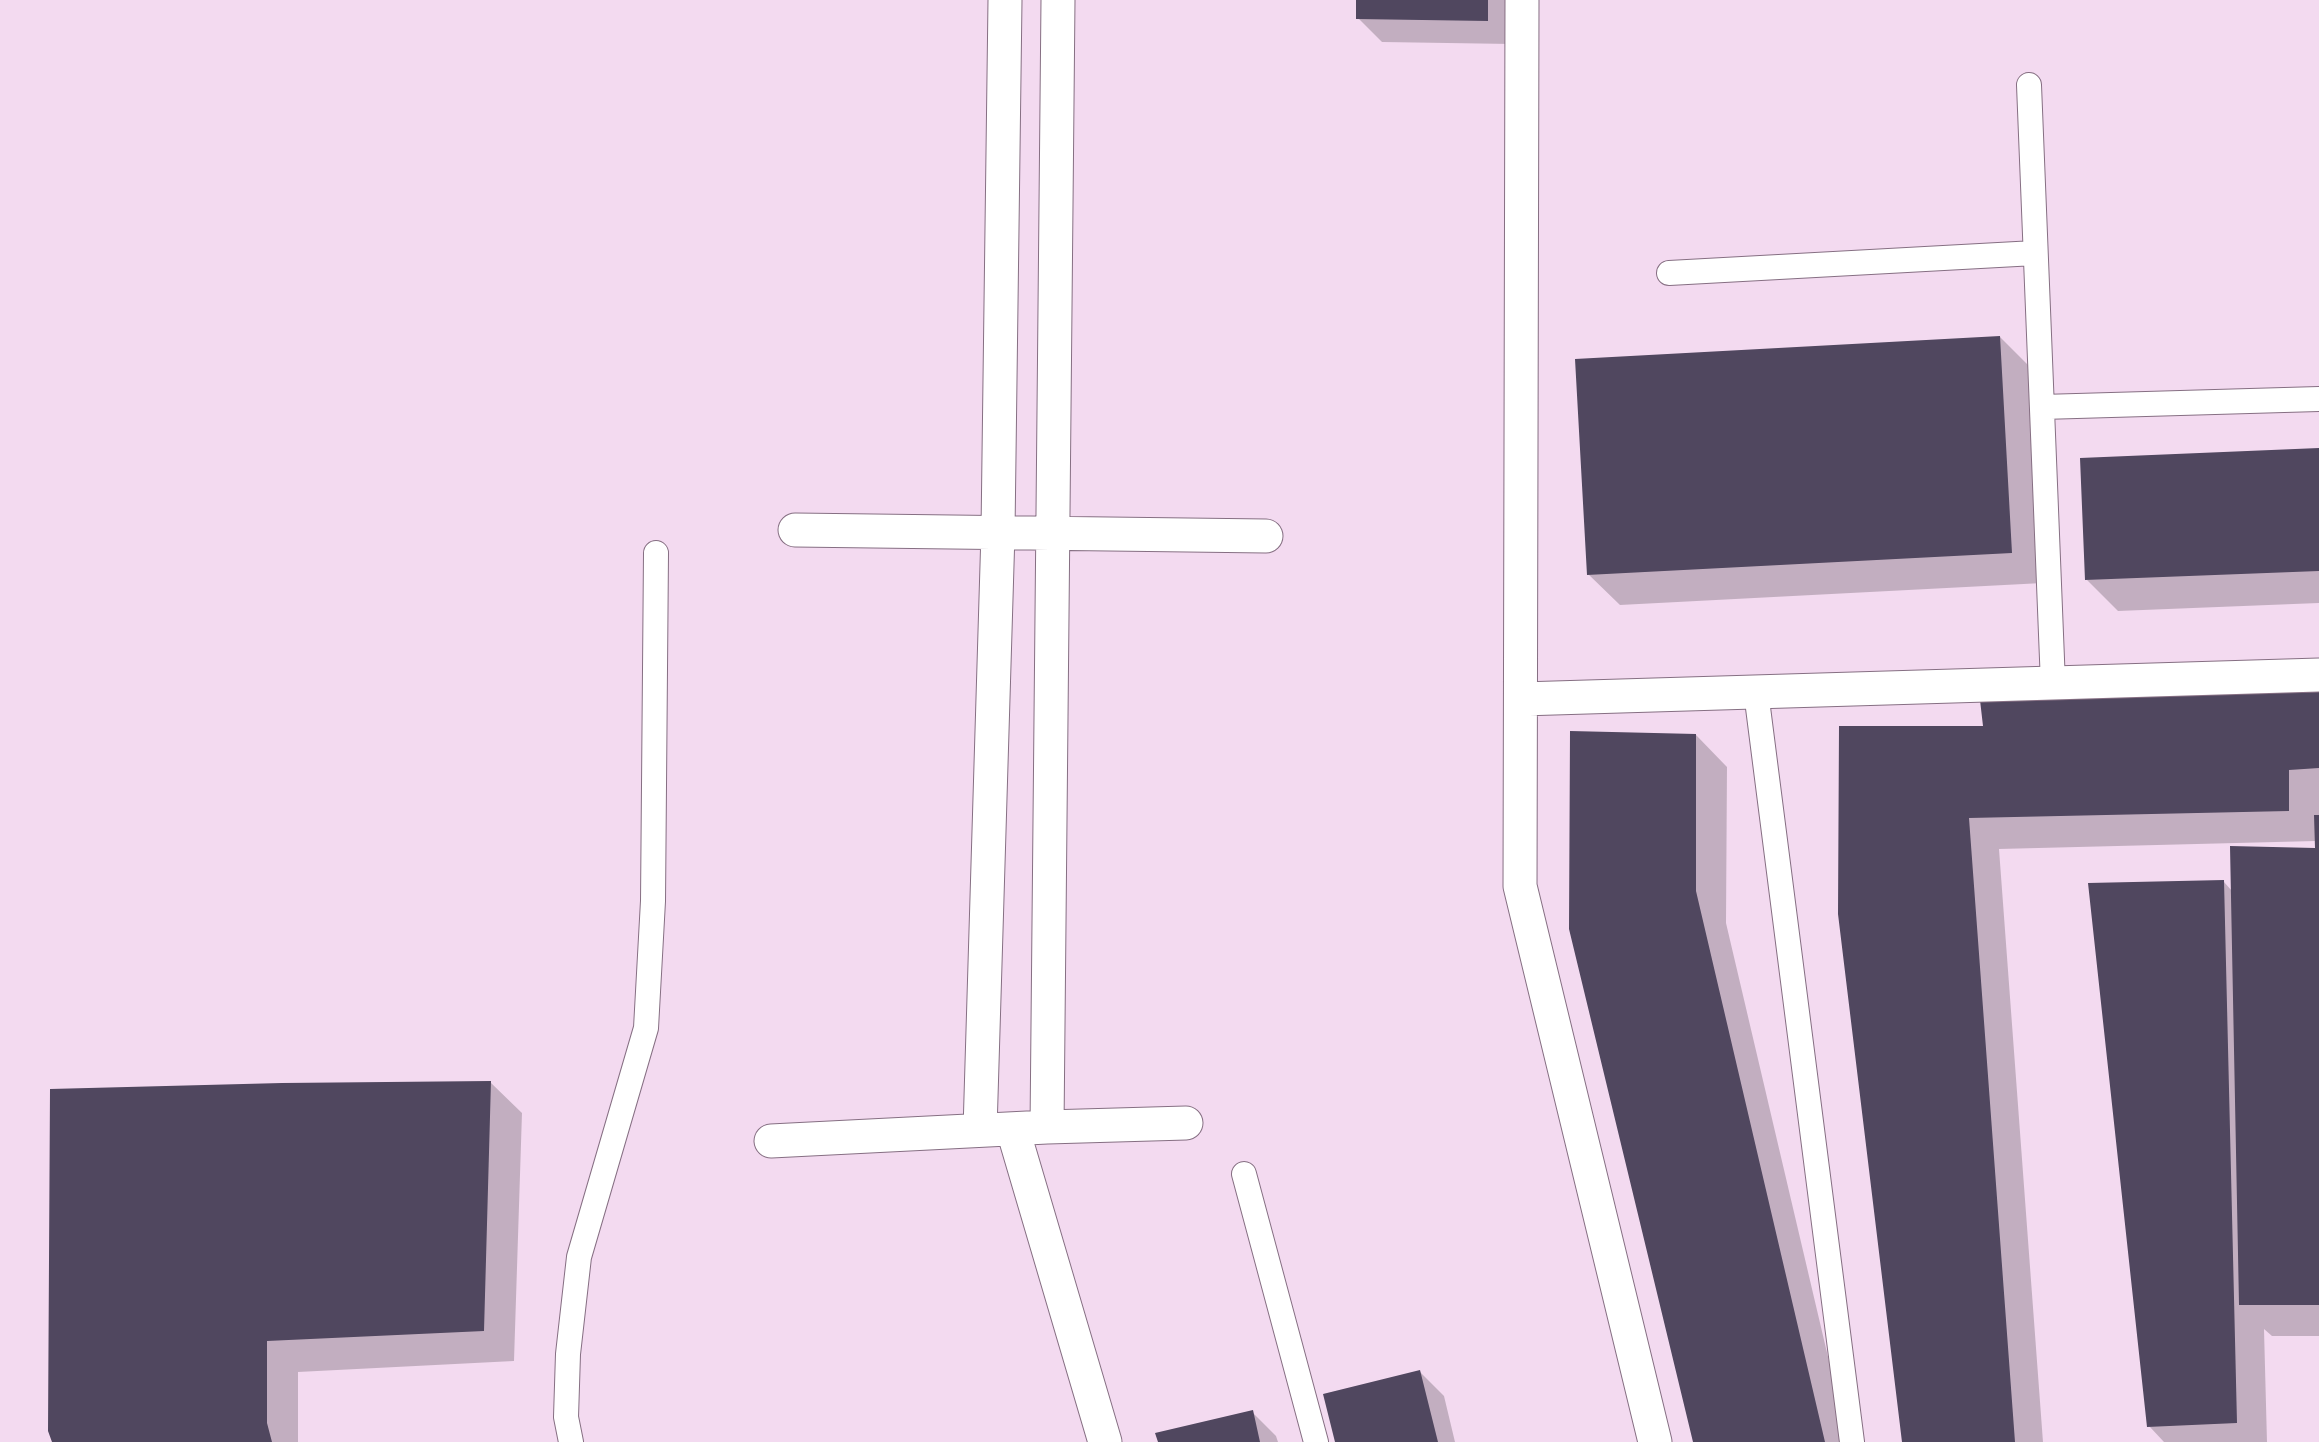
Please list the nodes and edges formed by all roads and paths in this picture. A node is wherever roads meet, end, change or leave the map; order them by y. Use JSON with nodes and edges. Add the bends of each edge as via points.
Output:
{"nodes":[{"id":1,"x":1005,"y":0,"type":"edge"},
{"id":2,"x":1058,"y":0,"type":"edge"},
{"id":3,"x":1522,"y":0,"type":"edge"},
{"id":4,"x":2029,"y":85,"type":"dead end"},
{"id":5,"x":2035,"y":253,"type":"junction"},
{"id":6,"x":1669,"y":273,"type":"dead end"},
{"id":7,"x":2319,"y":399,"type":"edge"},
{"id":8,"x":2042,"y":407,"type":"junction"},
{"id":9,"x":795,"y":530,"type":"dead end"},
{"id":10,"x":998,"y":532,"type":"junction"},
{"id":11,"x":1053,"y":533,"type":"junction"},
{"id":12,"x":1266,"y":536,"type":"dead end"},
{"id":13,"x":656,"y":553,"type":"dead end"},
{"id":14,"x":2319,"y":675,"type":"edge"},
{"id":15,"x":2053,"y":684,"type":"junction"},
{"id":16,"x":1756,"y":692,"type":"junction"},
{"id":17,"x":1521,"y":699,"type":"junction"},
{"id":18,"x":1186,"y":1123,"type":"dead end"},
{"id":19,"x":1047,"y":1128,"type":"junction"},
{"id":20,"x":980,"y":1130,"type":"junction"},
{"id":21,"x":1013,"y":1130,"type":"junction"},
{"id":22,"x":771,"y":1141,"type":"dead end"},
{"id":23,"x":1244,"y":1174,"type":"dead end"},
{"id":24,"x":571,"y":1442,"type":"edge"},
{"id":25,"x":1105,"y":1442,"type":"edge"},
{"id":26,"x":1316,"y":1442,"type":"edge"},
{"id":27,"x":1655,"y":1442,"type":"edge"},
{"id":28,"x":1852,"y":1442,"type":"edge"}],
"edges":[{"from":1,"to":10,"type":"street"},
{"from":2,"to":11,"type":"street"},
{"from":3,"to":17,"type":"street"},
{"from":4,"to":5,"type":"lane"},
{"from":5,"to":6,"type":"lane"},
{"from":5,"to":8,"type":"lane"},
{"from":7,"to":8,"type":"lane"},
{"from":8,"to":15,"type":"lane"},
{"from":9,"to":10,"type":"street"},
{"from":10,"to":11,"type":"street"},
{"from":10,"to":20,"type":"street"},
{"from":11,"to":12,"type":"street"},
{"from":11,"to":19,"type":"street"},
{"from":13,"to":24,"type":"lane","via":[[653,901],[646,1028],[579,1257],[568,1354],[566,1417]]},
{"from":14,"to":15,"type":"street"},
{"from":15,"to":16,"type":"street"},
{"from":16,"to":17,"type":"street"},
{"from":16,"to":28,"type":"lane"},
{"from":17,"to":27,"type":"street","via":[[1520,886]]},
{"from":18,"to":19,"type":"street"},
{"from":19,"to":21,"type":"street"},
{"from":20,"to":21,"type":"street"},
{"from":20,"to":22,"type":"street"},
{"from":21,"to":25,"type":"street"},
{"from":23,"to":26,"type":"lane"}]}
